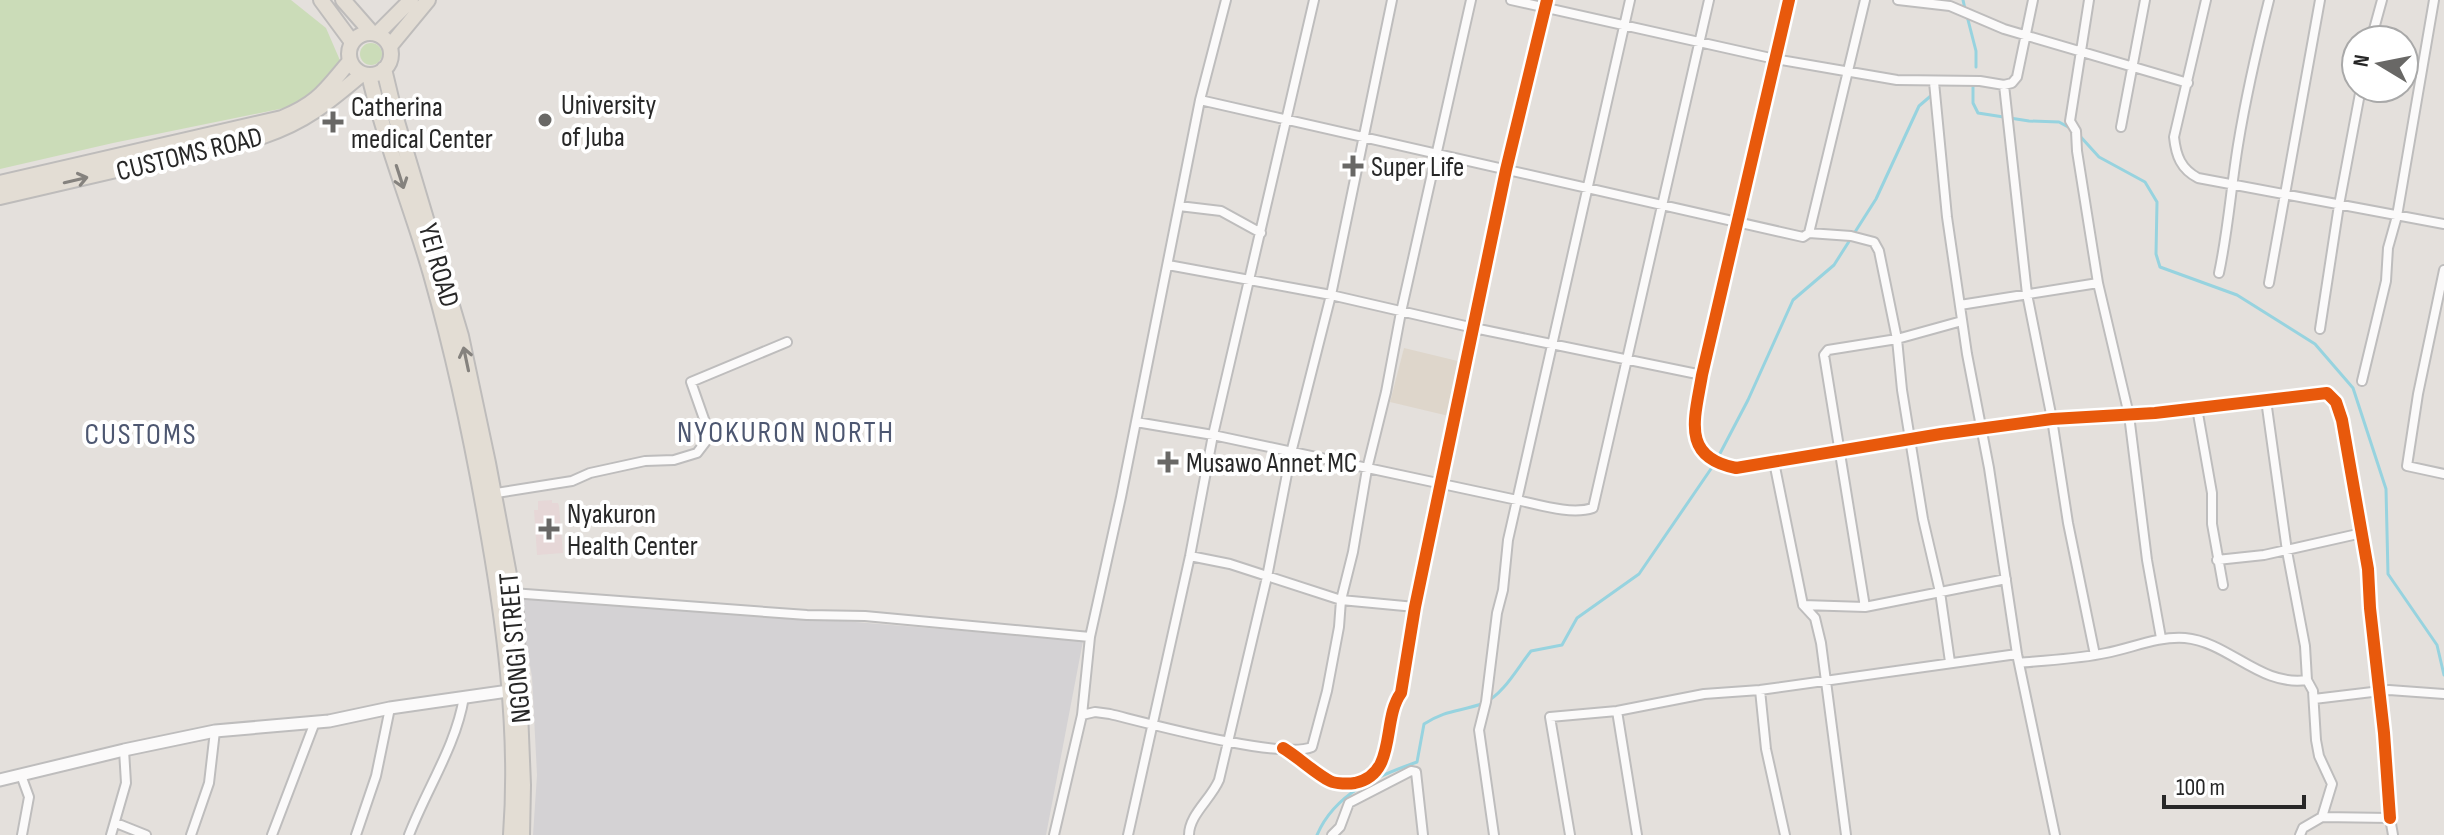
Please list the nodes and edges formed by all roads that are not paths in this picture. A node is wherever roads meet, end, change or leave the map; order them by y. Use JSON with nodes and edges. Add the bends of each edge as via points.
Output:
{"nodes":[{"id":1,"x":321,"y":0,"type":"edge"},
{"id":2,"x":343,"y":0,"type":"edge"},
{"id":3,"x":411,"y":0,"type":"edge"},
{"id":4,"x":428,"y":0,"type":"edge"},
{"id":5,"x":1226,"y":0,"type":"edge"},
{"id":6,"x":1314,"y":0,"type":"edge"},
{"id":7,"x":1392,"y":0,"type":"edge"},
{"id":8,"x":1471,"y":0,"type":"edge"},
{"id":9,"x":1511,"y":0,"type":"edge"},
{"id":10,"x":1630,"y":0,"type":"edge"},
{"id":11,"x":1709,"y":0,"type":"edge"},
{"id":12,"x":1789,"y":0,"type":"edge"},
{"id":13,"x":1865,"y":0,"type":"edge"},
{"id":14,"x":1898,"y":0,"type":"edge"},
{"id":15,"x":2033,"y":0,"type":"edge"},
{"id":16,"x":2089,"y":0,"type":"edge"},
{"id":17,"x":2145,"y":0,"type":"edge"},
{"id":18,"x":2206,"y":0,"type":"edge"},
{"id":19,"x":2269,"y":0,"type":"edge"},
{"id":20,"x":2320,"y":0,"type":"edge"},
{"id":21,"x":2382,"y":0,"type":"edge"},
{"id":22,"x":2434,"y":0,"type":"edge"},
{"id":23,"x":1546,"y":4,"type":"edge"},
{"id":24,"x":2375,"y":24,"type":"edge"},
{"id":25,"x":1624,"y":25,"type":"junction"},
{"id":26,"x":375,"y":33,"type":"junction"},
{"id":27,"x":2027,"y":36,"type":"junction"},
{"id":28,"x":1700,"y":40,"type":"junction"},
{"id":29,"x":352,"y":42,"type":"junction"},
{"id":30,"x":390,"y":46,"type":"junction"},
{"id":31,"x":2080,"y":50,"type":"junction"},
{"id":32,"x":1775,"y":59,"type":"junction"},
{"id":33,"x":350,"y":61,"type":"junction"},
{"id":34,"x":2131,"y":66,"type":"junction"},
{"id":35,"x":384,"y":69,"type":"junction"},
{"id":36,"x":1849,"y":71,"type":"junction"},
{"id":37,"x":366,"y":74,"type":"junction"},
{"id":38,"x":1934,"y":82,"type":"junction"},
{"id":39,"x":2188,"y":83,"type":"junction"},
{"id":40,"x":2004,"y":85,"type":"junction"},
{"id":41,"x":1200,"y":100,"type":"junction"},
{"id":42,"x":2358,"y":104,"type":"edge"},
{"id":43,"x":1286,"y":119,"type":"junction"},
{"id":44,"x":2121,"y":127,"type":"dead end"},
{"id":45,"x":1362,"y":138,"type":"junction"},
{"id":46,"x":1436,"y":153,"type":"junction"},
{"id":47,"x":1506,"y":170,"type":"junction"},
{"id":48,"x":0,"y":183,"type":"edge"},
{"id":49,"x":2233,"y":185,"type":"junction"},
{"id":50,"x":1587,"y":188,"type":"junction"},
{"id":51,"x":2284,"y":196,"type":"junction"},
{"id":52,"x":0,"y":197,"type":"edge"},
{"id":53,"x":1663,"y":205,"type":"junction"},
{"id":54,"x":2339,"y":205,"type":"junction"},
{"id":55,"x":1179,"y":206,"type":"junction"},
{"id":56,"x":2397,"y":216,"type":"junction"},
{"id":57,"x":1738,"y":222,"type":"junction"},
{"id":58,"x":2444,"y":224,"type":"edge"},
{"id":59,"x":1261,"y":233,"type":"junction"},
{"id":60,"x":1809,"y":233,"type":"junction"},
{"id":61,"x":1168,"y":265,"type":"junction"},
{"id":62,"x":2444,"y":270,"type":"edge"},
{"id":63,"x":2219,"y":273,"type":"dead end"},
{"id":64,"x":1249,"y":279,"type":"junction"},
{"id":65,"x":2098,"y":283,"type":"junction"},
{"id":66,"x":2269,"y":283,"type":"dead end"},
{"id":67,"x":2027,"y":294,"type":"junction"},
{"id":68,"x":1331,"y":295,"type":"junction"},
{"id":69,"x":1960,"y":305,"type":"junction"},
{"id":70,"x":1401,"y":312,"type":"junction"},
{"id":71,"x":1962,"y":321,"type":"junction"},
{"id":72,"x":1474,"y":328,"type":"junction"},
{"id":73,"x":2320,"y":329,"type":"dead end"},
{"id":74,"x":1897,"y":339,"type":"junction"},
{"id":75,"x":787,"y":342,"type":"dead end"},
{"id":76,"x":1553,"y":343,"type":"junction"},
{"id":77,"x":1628,"y":360,"type":"junction"},
{"id":78,"x":1702,"y":375,"type":"junction"},
{"id":79,"x":2362,"y":381,"type":"dead end"},
{"id":80,"x":2266,"y":400,"type":"junction"},
{"id":81,"x":2197,"y":408,"type":"junction"},
{"id":82,"x":2129,"y":415,"type":"junction"},
{"id":83,"x":2052,"y":419,"type":"junction"},
{"id":84,"x":1136,"y":422,"type":"junction"},
{"id":85,"x":1982,"y":428,"type":"junction"},
{"id":86,"x":1213,"y":435,"type":"junction"},
{"id":87,"x":1910,"y":439,"type":"junction"},
{"id":88,"x":1840,"y":450,"type":"junction"},
{"id":89,"x":1291,"y":453,"type":"junction"},
{"id":90,"x":1774,"y":462,"type":"junction"},
{"id":91,"x":483,"y":464,"type":"junction"},
{"id":92,"x":1367,"y":469,"type":"junction"},
{"id":93,"x":2444,"y":474,"type":"edge"},
{"id":94,"x":1443,"y":483,"type":"junction"},
{"id":95,"x":488,"y":494,"type":"junction"},
{"id":96,"x":1517,"y":500,"type":"junction"},
{"id":97,"x":2362,"y":533,"type":"junction"},
{"id":98,"x":2287,"y":551,"type":"junction"},
{"id":99,"x":1190,"y":556,"type":"junction"},
{"id":100,"x":2217,"y":560,"type":"junction"},
{"id":101,"x":1267,"y":577,"type":"junction"},
{"id":102,"x":2006,"y":579,"type":"junction"},
{"id":103,"x":2223,"y":585,"type":"dead end"},
{"id":104,"x":1940,"y":592,"type":"junction"},
{"id":105,"x":506,"y":594,"type":"junction"},
{"id":106,"x":1341,"y":600,"type":"junction"},
{"id":107,"x":1803,"y":605,"type":"junction"},
{"id":108,"x":1415,"y":607,"type":"junction"},
{"id":109,"x":1865,"y":607,"type":"junction"},
{"id":110,"x":1090,"y":637,"type":"junction"},
{"id":111,"x":2161,"y":638,"type":"junction"},
{"id":112,"x":2095,"y":655,"type":"junction"},
{"id":113,"x":2018,"y":659,"type":"junction"},
{"id":114,"x":1950,"y":662,"type":"junction"},
{"id":115,"x":2307,"y":680,"type":"junction"},
{"id":116,"x":1827,"y":681,"type":"junction"},
{"id":117,"x":515,"y":690,"type":"junction"},
{"id":118,"x":1760,"y":690,"type":"junction"},
{"id":119,"x":2378,"y":691,"type":"junction"},
{"id":120,"x":2444,"y":694,"type":"edge"},
{"id":121,"x":464,"y":697,"type":"junction"},
{"id":122,"x":2314,"y":699,"type":"junction"},
{"id":123,"x":390,"y":708,"type":"junction"},
{"id":124,"x":1617,"y":711,"type":"junction"},
{"id":125,"x":1082,"y":715,"type":"junction"},
{"id":126,"x":315,"y":722,"type":"junction"},
{"id":127,"x":1152,"y":724,"type":"junction"},
{"id":128,"x":215,"y":731,"type":"junction"},
{"id":129,"x":1226,"y":741,"type":"junction"},
{"id":130,"x":1283,"y":748,"type":"junction"},
{"id":131,"x":124,"y":750,"type":"junction"},
{"id":132,"x":21,"y":775,"type":"junction"},
{"id":133,"x":0,"y":780,"type":"edge"},
{"id":134,"x":2322,"y":817,"type":"junction"},
{"id":135,"x":2390,"y":818,"type":"junction"},
{"id":136,"x":116,"y":823,"type":"junction"},
{"id":137,"x":22,"y":835,"type":"edge"},
{"id":138,"x":111,"y":835,"type":"edge"},
{"id":139,"x":146,"y":835,"type":"edge"},
{"id":140,"x":191,"y":835,"type":"edge"},
{"id":141,"x":272,"y":835,"type":"edge"},
{"id":142,"x":356,"y":835,"type":"edge"},
{"id":143,"x":409,"y":835,"type":"edge"},
{"id":144,"x":511,"y":835,"type":"edge"},
{"id":145,"x":522,"y":835,"type":"edge"},
{"id":146,"x":1054,"y":835,"type":"edge"},
{"id":147,"x":1128,"y":835,"type":"edge"},
{"id":148,"x":1189,"y":835,"type":"edge"},
{"id":149,"x":1332,"y":835,"type":"edge"},
{"id":150,"x":1423,"y":835,"type":"edge"},
{"id":151,"x":1494,"y":835,"type":"edge"},
{"id":152,"x":1570,"y":835,"type":"edge"},
{"id":153,"x":1637,"y":835,"type":"edge"},
{"id":154,"x":1785,"y":835,"type":"edge"},
{"id":155,"x":1846,"y":835,"type":"edge"},
{"id":156,"x":2055,"y":835,"type":"edge"},
{"id":157,"x":2300,"y":835,"type":"edge"},
{"id":158,"x":2393,"y":835,"type":"edge"}],
"edges":[{"from":1,"to":29,"type":"main road"},
{"from":2,"to":26,"type":"main road"},
{"from":3,"to":26,"type":"main road"},
{"from":4,"to":30,"type":"main road"},
{"from":5,"to":41,"type":"street"},
{"from":6,"to":43,"type":"street"},
{"from":7,"to":45,"type":"street"},
{"from":8,"to":46,"type":"street"},
{"from":9,"to":23,"type":"street"},
{"from":10,"to":25,"type":"street"},
{"from":11,"to":28,"type":"street"},
{"from":12,"to":32,"type":"street"},
{"from":13,"to":36,"type":"street"},
{"from":14,"to":27,"type":"street","via":[[1950,6]]},
{"from":15,"to":27,"type":"street"},
{"from":16,"to":31,"type":"street"},
{"from":17,"to":34,"type":"street"},
{"from":18,"to":39,"type":"street"},
{"from":19,"to":49,"type":"street"},
{"from":20,"to":51,"type":"street"},
{"from":21,"to":24,"type":"street"},
{"from":22,"to":56,"type":"street"},
{"from":23,"to":25,"type":"street"},
{"from":23,"to":47,"type":"street"},
{"from":25,"to":28,"type":"street"},
{"from":25,"to":50,"type":"street"},
{"from":26,"to":29,"type":"main road"},
{"from":26,"to":30,"type":"main road"},
{"from":27,"to":31,"type":"street"},
{"from":27,"to":40,"type":"street","via":[[2017,77]]},
{"from":28,"to":32,"type":"street"},
{"from":28,"to":53,"type":"street"},
{"from":29,"to":33,"type":"main road"},
{"from":30,"to":35,"type":"main road","via":[[391,59]]},
{"from":31,"to":34,"type":"street"},
{"from":31,"to":65,"type":"street","via":[[2070,121],[2076,131]]},
{"from":32,"to":36,"type":"street"},
{"from":32,"to":57,"type":"street"},
{"from":33,"to":37,"type":"main road"},
{"from":33,"to":48,"type":"main road","name":"CUSTOMS ROAD","via":[[330,89],[282,118]]},
{"from":34,"to":39,"type":"street"},
{"from":34,"to":44,"type":"street"},
{"from":35,"to":37,"type":"main road"},
{"from":91,"to":35,"type":"main road","name":"YEI ROAD","one_way":true,"via":[[455,315]]},
{"from":36,"to":38,"type":"street"},
{"from":36,"to":60,"type":"street"},
{"from":52,"to":37,"type":"main road","name":"CUSTOMS ROAD","one_way":true,"via":[[263,136],[311,115]]},
{"from":37,"to":91,"type":"main road","name":"YEI ROAD","one_way":true,"via":[[433,279]]},
{"from":38,"to":40,"type":"street"},
{"from":38,"to":69,"type":"street"},
{"from":39,"to":49,"type":"street","via":[[2174,137],[2179,161],[2198,178]]},
{"from":40,"to":67,"type":"street"},
{"from":41,"to":43,"type":"street"},
{"from":41,"to":55,"type":"street"},
{"from":42,"to":54,"type":"street"},
{"from":43,"to":45,"type":"street"},
{"from":43,"to":59,"type":"street"},
{"from":45,"to":46,"type":"street"},
{"from":45,"to":68,"type":"street"},
{"from":46,"to":47,"type":"street"},
{"from":46,"to":70,"type":"street"},
{"from":47,"to":50,"type":"street"},
{"from":47,"to":72,"type":"street"},
{"from":49,"to":51,"type":"street"},
{"from":49,"to":63,"type":"street"},
{"from":50,"to":53,"type":"street"},
{"from":50,"to":76,"type":"street"},
{"from":51,"to":54,"type":"street"},
{"from":51,"to":66,"type":"street"},
{"from":53,"to":57,"type":"street"},
{"from":53,"to":77,"type":"street"},
{"from":54,"to":56,"type":"street"},
{"from":54,"to":73,"type":"street"},
{"from":55,"to":59,"type":"street","via":[[1221,211]]},
{"from":55,"to":61,"type":"street"},
{"from":56,"to":58,"type":"street"},
{"from":56,"to":79,"type":"street"},
{"from":57,"to":60,"type":"street","via":[[1792,236]]},
{"from":57,"to":78,"type":"street"},
{"from":59,"to":64,"type":"street"},
{"from":60,"to":74,"type":"street","via":[[1874,242]]},
{"from":61,"to":64,"type":"street"},
{"from":61,"to":84,"type":"street"},
{"from":62,"to":93,"type":"street","via":[[2407,466]]},
{"from":64,"to":68,"type":"street"},
{"from":64,"to":86,"type":"street"},
{"from":65,"to":67,"type":"street"},
{"from":65,"to":82,"type":"street"},
{"from":67,"to":69,"type":"street"},
{"from":67,"to":83,"type":"street"},
{"from":68,"to":70,"type":"street"},
{"from":68,"to":89,"type":"street"},
{"from":69,"to":71,"type":"street"},
{"from":70,"to":72,"type":"street"},
{"from":70,"to":92,"type":"street"},
{"from":71,"to":74,"type":"street"},
{"from":71,"to":85,"type":"street"},
{"from":72,"to":76,"type":"street"},
{"from":72,"to":94,"type":"street"},
{"from":74,"to":87,"type":"street"},
{"from":74,"to":88,"type":"street","via":[[1825,351]]},
{"from":75,"to":95,"type":"street","via":[[691,382],[710,436],[697,453]]},
{"from":76,"to":77,"type":"street"},
{"from":76,"to":96,"type":"street"},
{"from":77,"to":78,"type":"street"},
{"from":77,"to":96,"type":"street","via":[[1596,506],[1560,508]]},
{"from":78,"to":90,"type":"street","via":[[1694,437],[1701,452],[1715,463],[1736,468]]},
{"from":80,"to":81,"type":"street"},
{"from":80,"to":97,"type":"street","via":[[2327,393],[2336,402]]},
{"from":80,"to":98,"type":"street"},
{"from":81,"to":82,"type":"street"},
{"from":81,"to":100,"type":"street"},
{"from":82,"to":83,"type":"street"},
{"from":82,"to":111,"type":"street"},
{"from":83,"to":85,"type":"street"},
{"from":83,"to":112,"type":"street"},
{"from":84,"to":86,"type":"street"},
{"from":84,"to":110,"type":"street"},
{"from":85,"to":87,"type":"street"},
{"from":85,"to":102,"type":"street"},
{"from":86,"to":89,"type":"street"},
{"from":86,"to":99,"type":"street"},
{"from":87,"to":88,"type":"street"},
{"from":87,"to":104,"type":"street"},
{"from":88,"to":90,"type":"street"},
{"from":88,"to":109,"type":"street"},
{"from":89,"to":92,"type":"street"},
{"from":89,"to":101,"type":"street"},
{"from":90,"to":107,"type":"street"},
{"from":91,"to":95,"type":"main road","name":"NGONGI STREET"},
{"from":92,"to":94,"type":"street"},
{"from":92,"to":106,"type":"street"},
{"from":94,"to":96,"type":"street"},
{"from":94,"to":108,"type":"street"},
{"from":95,"to":105,"type":"main road","name":"NGONGI STREET"},
{"from":96,"to":151,"type":"street","via":[[1479,730]]},
{"from":97,"to":98,"type":"street"},
{"from":97,"to":119,"type":"street"},
{"from":98,"to":100,"type":"street"},
{"from":98,"to":115,"type":"street"},
{"from":99,"to":101,"type":"street"},
{"from":99,"to":127,"type":"street"},
{"from":100,"to":103,"type":"street"},
{"from":101,"to":106,"type":"street"},
{"from":101,"to":129,"type":"street"},
{"from":102,"to":104,"type":"street"},
{"from":102,"to":113,"type":"street"},
{"from":104,"to":109,"type":"street"},
{"from":104,"to":114,"type":"street"},
{"from":105,"to":110,"type":"street","via":[[865,616]]},
{"from":105,"to":117,"type":"main road","name":"NGONGI STREET"},
{"from":106,"to":108,"type":"street"},
{"from":106,"to":130,"type":"street","via":[[1315,741],[1306,750]]},
{"from":107,"to":109,"type":"street"},
{"from":107,"to":116,"type":"street","via":[[1815,618]]},
{"from":108,"to":130,"type":"street","via":[[1401,693],[1393,703],[1377,772],[1353,784],[1332,782]]},
{"from":110,"to":125,"type":"street"},
{"from":111,"to":112,"type":"street"},
{"from":111,"to":115,"type":"street","via":[[2188,638],[2260,673]]},
{"from":112,"to":113,"type":"street"},
{"from":113,"to":114,"type":"street"},
{"from":113,"to":156,"type":"street"},
{"from":114,"to":116,"type":"street"},
{"from":115,"to":122,"type":"street"},
{"from":116,"to":118,"type":"street"},
{"from":116,"to":155,"type":"street"},
{"from":117,"to":121,"type":"street"},
{"from":117,"to":144,"type":"main road","name":"NGONGI STREET"},
{"from":117,"to":145,"type":"main road","name":"NGONGI STREET"},
{"from":118,"to":124,"type":"street","via":[[1704,694]]},
{"from":118,"to":154,"type":"street","via":[[1766,749]]},
{"from":119,"to":120,"type":"street"},
{"from":119,"to":122,"type":"street"},
{"from":119,"to":135,"type":"street"},
{"from":121,"to":123,"type":"street"},
{"from":121,"to":143,"type":"street","via":[[449,750]]},
{"from":122,"to":134,"type":"street","via":[[2319,756],[2332,784]]},
{"from":123,"to":126,"type":"street"},
{"from":123,"to":142,"type":"street","via":[[376,776]]},
{"from":124,"to":152,"type":"street","via":[[1550,717]]},
{"from":124,"to":153,"type":"street"},
{"from":125,"to":127,"type":"street","via":[[1095,712]]},
{"from":125,"to":146,"type":"street"},
{"from":126,"to":128,"type":"street"},
{"from":126,"to":141,"type":"street"},
{"from":127,"to":129,"type":"street"},
{"from":127,"to":147,"type":"street"},
{"from":128,"to":131,"type":"street"},
{"from":128,"to":140,"type":"street","via":[[209,783]]},
{"from":129,"to":130,"type":"street"},
{"from":129,"to":148,"type":"street","via":[[1214,793],[1189,824]]},
{"from":131,"to":132,"type":"street"},
{"from":131,"to":136,"type":"street","via":[[126,783]]},
{"from":132,"to":133,"type":"street"},
{"from":132,"to":137,"type":"street","via":[[29,797]]},
{"from":134,"to":135,"type":"street"},
{"from":134,"to":157,"type":"street"},
{"from":135,"to":158,"type":"street"},
{"from":136,"to":138,"type":"street"},
{"from":136,"to":139,"type":"street"},
{"from":149,"to":150,"type":"street","via":[[1349,803],[1411,771],[1416,772]]}]}
